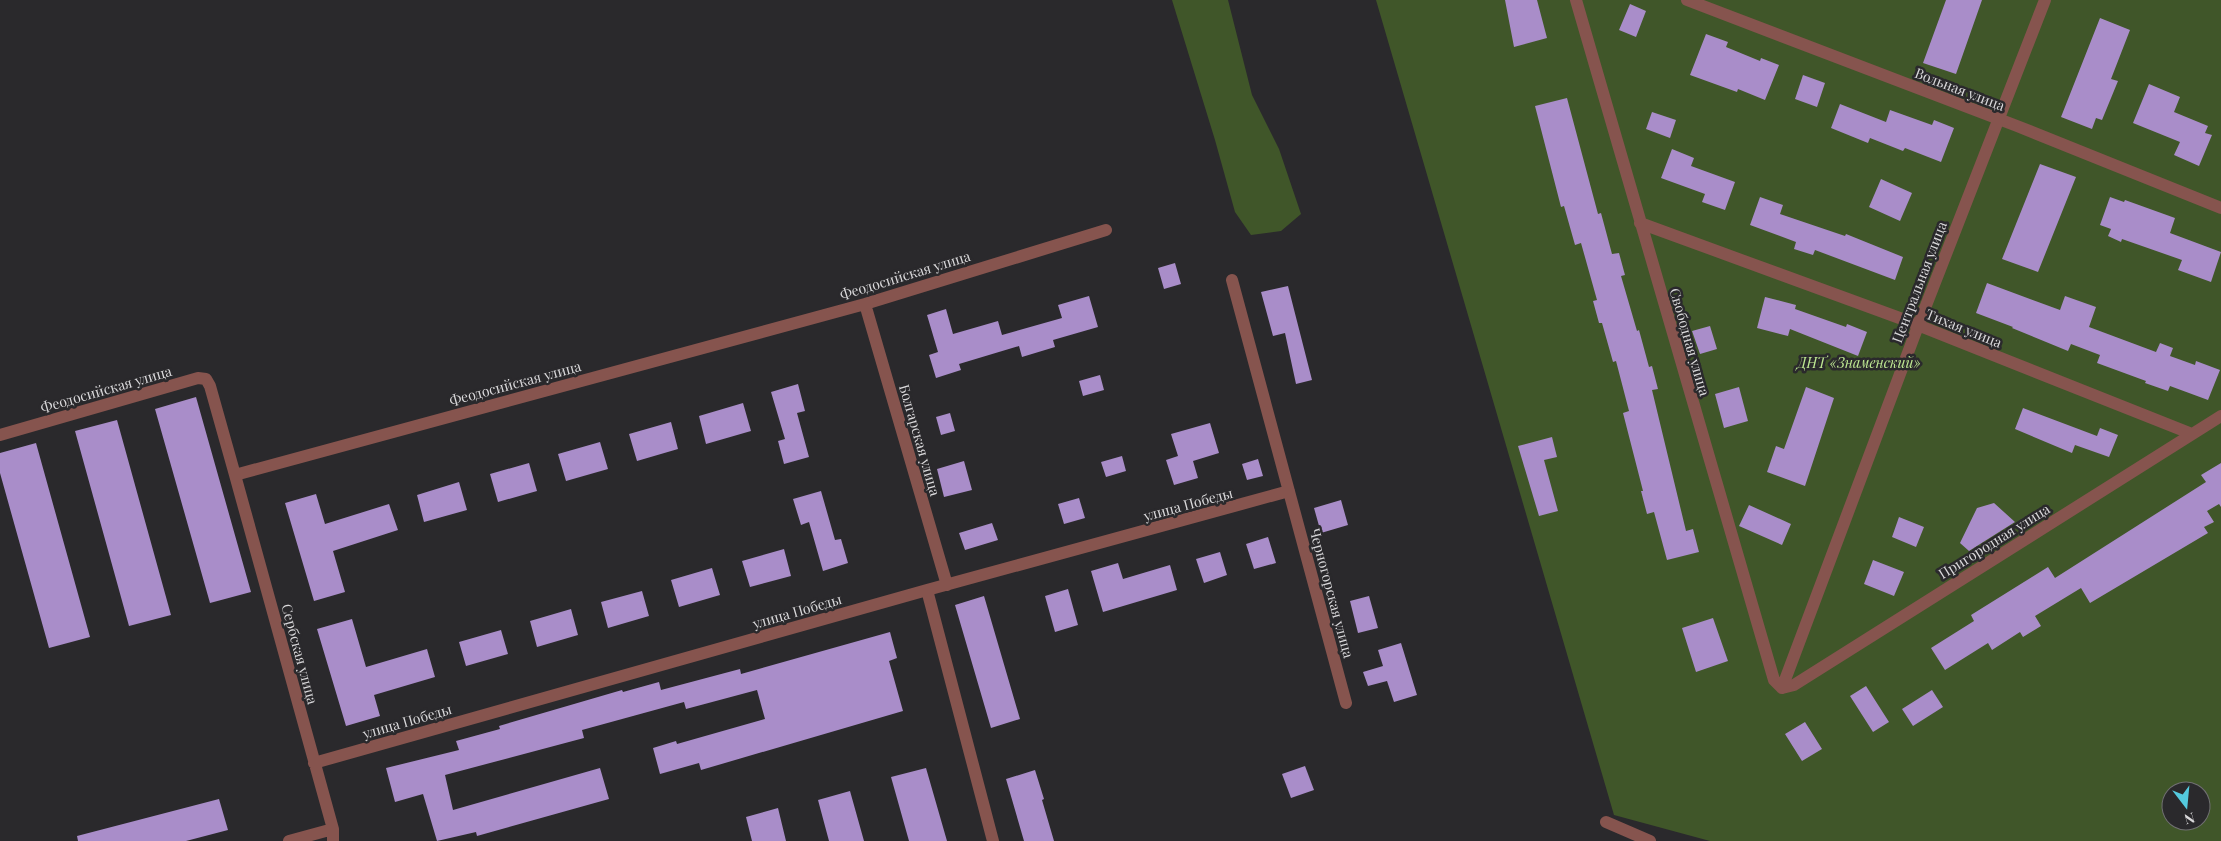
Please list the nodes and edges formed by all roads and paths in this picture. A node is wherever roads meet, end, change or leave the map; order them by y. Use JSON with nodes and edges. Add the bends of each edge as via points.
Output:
{"nodes":[{"id":1,"x":1576,"y":0,"type":"edge"},
{"id":2,"x":1687,"y":0,"type":"edge"},
{"id":3,"x":2045,"y":0,"type":"edge"},
{"id":4,"x":1998,"y":119,"type":"junction"},
{"id":5,"x":2221,"y":208,"type":"edge"},
{"id":6,"x":1640,"y":223,"type":"junction"},
{"id":7,"x":1106,"y":230,"type":"dead end"},
{"id":8,"x":1232,"y":280,"type":"dead end"},
{"id":9,"x":865,"y":304,"type":"junction"},
{"id":10,"x":1918,"y":326,"type":"junction"},
{"id":11,"x":2221,"y":416,"type":"edge"},
{"id":12,"x":2192,"y":434,"type":"junction"},
{"id":13,"x":0,"y":436,"type":"edge"},
{"id":14,"x":235,"y":475,"type":"junction"},
{"id":15,"x":1289,"y":492,"type":"junction"},
{"id":16,"x":947,"y":585,"type":"junction"},
{"id":17,"x":927,"y":590,"type":"junction"},
{"id":18,"x":1782,"y":688,"type":"junction"},
{"id":19,"x":1346,"y":703,"type":"dead end"},
{"id":20,"x":314,"y":763,"type":"junction"},
{"id":21,"x":1606,"y":822,"type":"dead end"},
{"id":22,"x":333,"y":835,"type":"edge"},
{"id":23,"x":289,"y":841,"type":"edge"},
{"id":24,"x":993,"y":841,"type":"edge"},
{"id":25,"x":1650,"y":841,"type":"edge"}],
"edges":[{"from":1,"to":6,"type":"street","name":"Свободная улица"},
{"from":2,"to":4,"type":"street","name":"Вольная улица"},
{"from":3,"to":4,"type":"street","name":"Центральная улица"},
{"from":4,"to":5,"type":"street","name":"Вольная улица"},
{"from":4,"to":10,"type":"street","name":"Центральная улица"},
{"from":6,"to":10,"type":"street","name":"Тихая улица"},
{"from":6,"to":18,"type":"street","name":"Свободная улица","via":[[1774,680]]},
{"from":7,"to":9,"type":"street","name":"Феодосийская улица"},
{"from":8,"to":15,"type":"street","name":"Черногорская улица"},
{"from":9,"to":14,"type":"street","name":"Феодосийская улица"},
{"from":9,"to":16,"type":"street","name":"Болгарская улица"},
{"from":10,"to":12,"type":"street","name":"Тихая улица"},
{"from":10,"to":18,"type":"street","name":"Центральная улица"},
{"from":11,"to":12,"type":"street","name":"Пригородная улица"},
{"from":12,"to":18,"type":"street","name":"Пригородная улица","via":[[1794,685]]},
{"from":13,"to":14,"type":"street","name":"Феодосийская улица","via":[[198,378],[206,379]]},
{"from":14,"to":20,"type":"street","name":"Сербская улица"},
{"from":15,"to":16,"type":"street","name":"улица Победы"},
{"from":15,"to":19,"type":"street","name":"Черногорская улица"},
{"from":16,"to":17,"type":"street","name":"улица Победы"},
{"from":17,"to":20,"type":"street","name":"улица Победы"},
{"from":17,"to":24,"type":"street"},
{"from":20,"to":22,"type":"street","name":"Сербская улица"},
{"from":21,"to":25,"type":"street"},
{"from":22,"to":23,"type":"street"}]}
